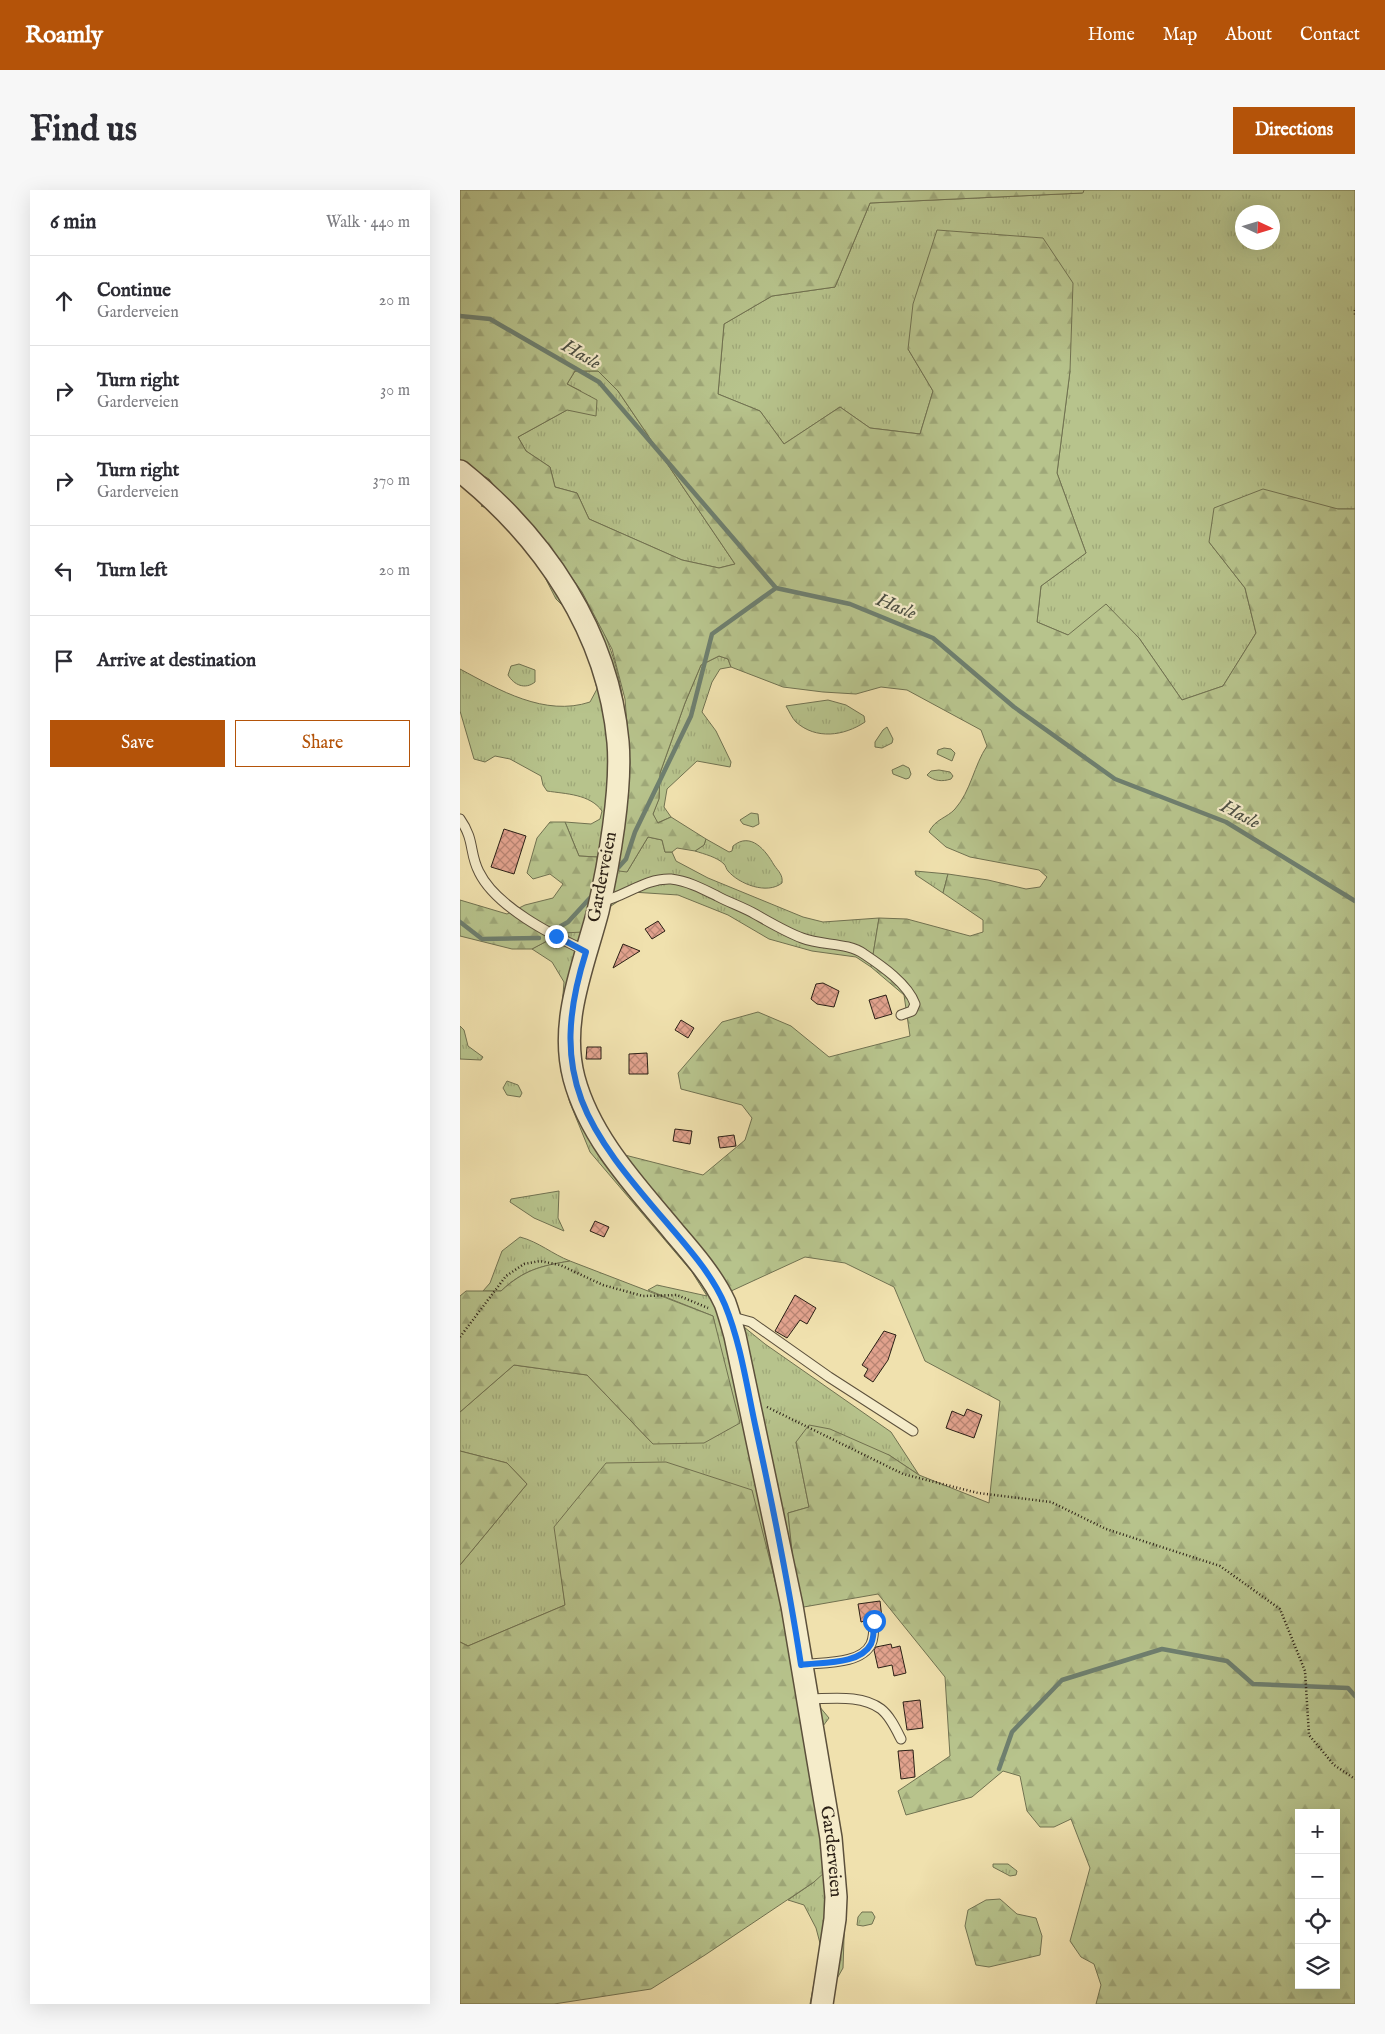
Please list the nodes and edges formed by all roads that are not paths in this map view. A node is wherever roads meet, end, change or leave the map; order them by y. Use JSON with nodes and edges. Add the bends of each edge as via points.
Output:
{"nodes":[{"id":1,"x":460,"y":471,"type":"edge"},
{"id":2,"x":460,"y":818,"type":"edge"},
{"id":3,"x":600,"y":902,"type":"junction"},
{"id":4,"x":586,"y":952,"type":"junction"},
{"id":5,"x":901,"y":1015,"type":"dead end"},
{"id":6,"x":729,"y":1316,"type":"junction"},
{"id":7,"x":913,"y":1431,"type":"dead end"},
{"id":8,"x":874,"y":1621,"type":"dead end"},
{"id":9,"x":801,"y":1665,"type":"junction"},
{"id":10,"x":807,"y":1699,"type":"junction"},
{"id":11,"x":901,"y":1739,"type":"dead end"},
{"id":12,"x":822,"y":2004,"type":"edge"}],
"edges":[{"from":1,"to":3,"type":"street","name":"Garderveien","via":[[515,522],[548,562],[581,616],[602,664],[615,712],[618,770],[609,855]]},
{"from":2,"to":4,"type":"lane","via":[[470,834],[478,870],[489,888],[528,919]]},
{"from":3,"to":4,"type":"street","name":"Garderveien"},
{"from":3,"to":5,"type":"lane","via":[[640,884],[658,880],[679,880],[696,886],[814,943],[852,948],[864,954],[911,993],[915,1004],[912,1011]]},
{"from":4,"to":6,"type":"street","name":"Garderveien","via":[[578,976],[570,1028],[573,1074],[583,1108],[604,1144],[708,1274]]},
{"from":6,"to":7,"type":"lane","via":[[751,1322]]},
{"from":6,"to":9,"type":"street","name":"Garderveien","via":[[751,1406]]},
{"from":8,"to":9,"type":"lane","via":[[871,1644],[861,1655]]},
{"from":9,"to":10,"type":"street","name":"Garderveien"},
{"from":10,"to":11,"type":"lane","via":[[853,1698],[881,1708]]},
{"from":10,"to":12,"type":"street","name":"Garderveien","via":[[824,1788],[836,1880],[835,1919]]}]}
